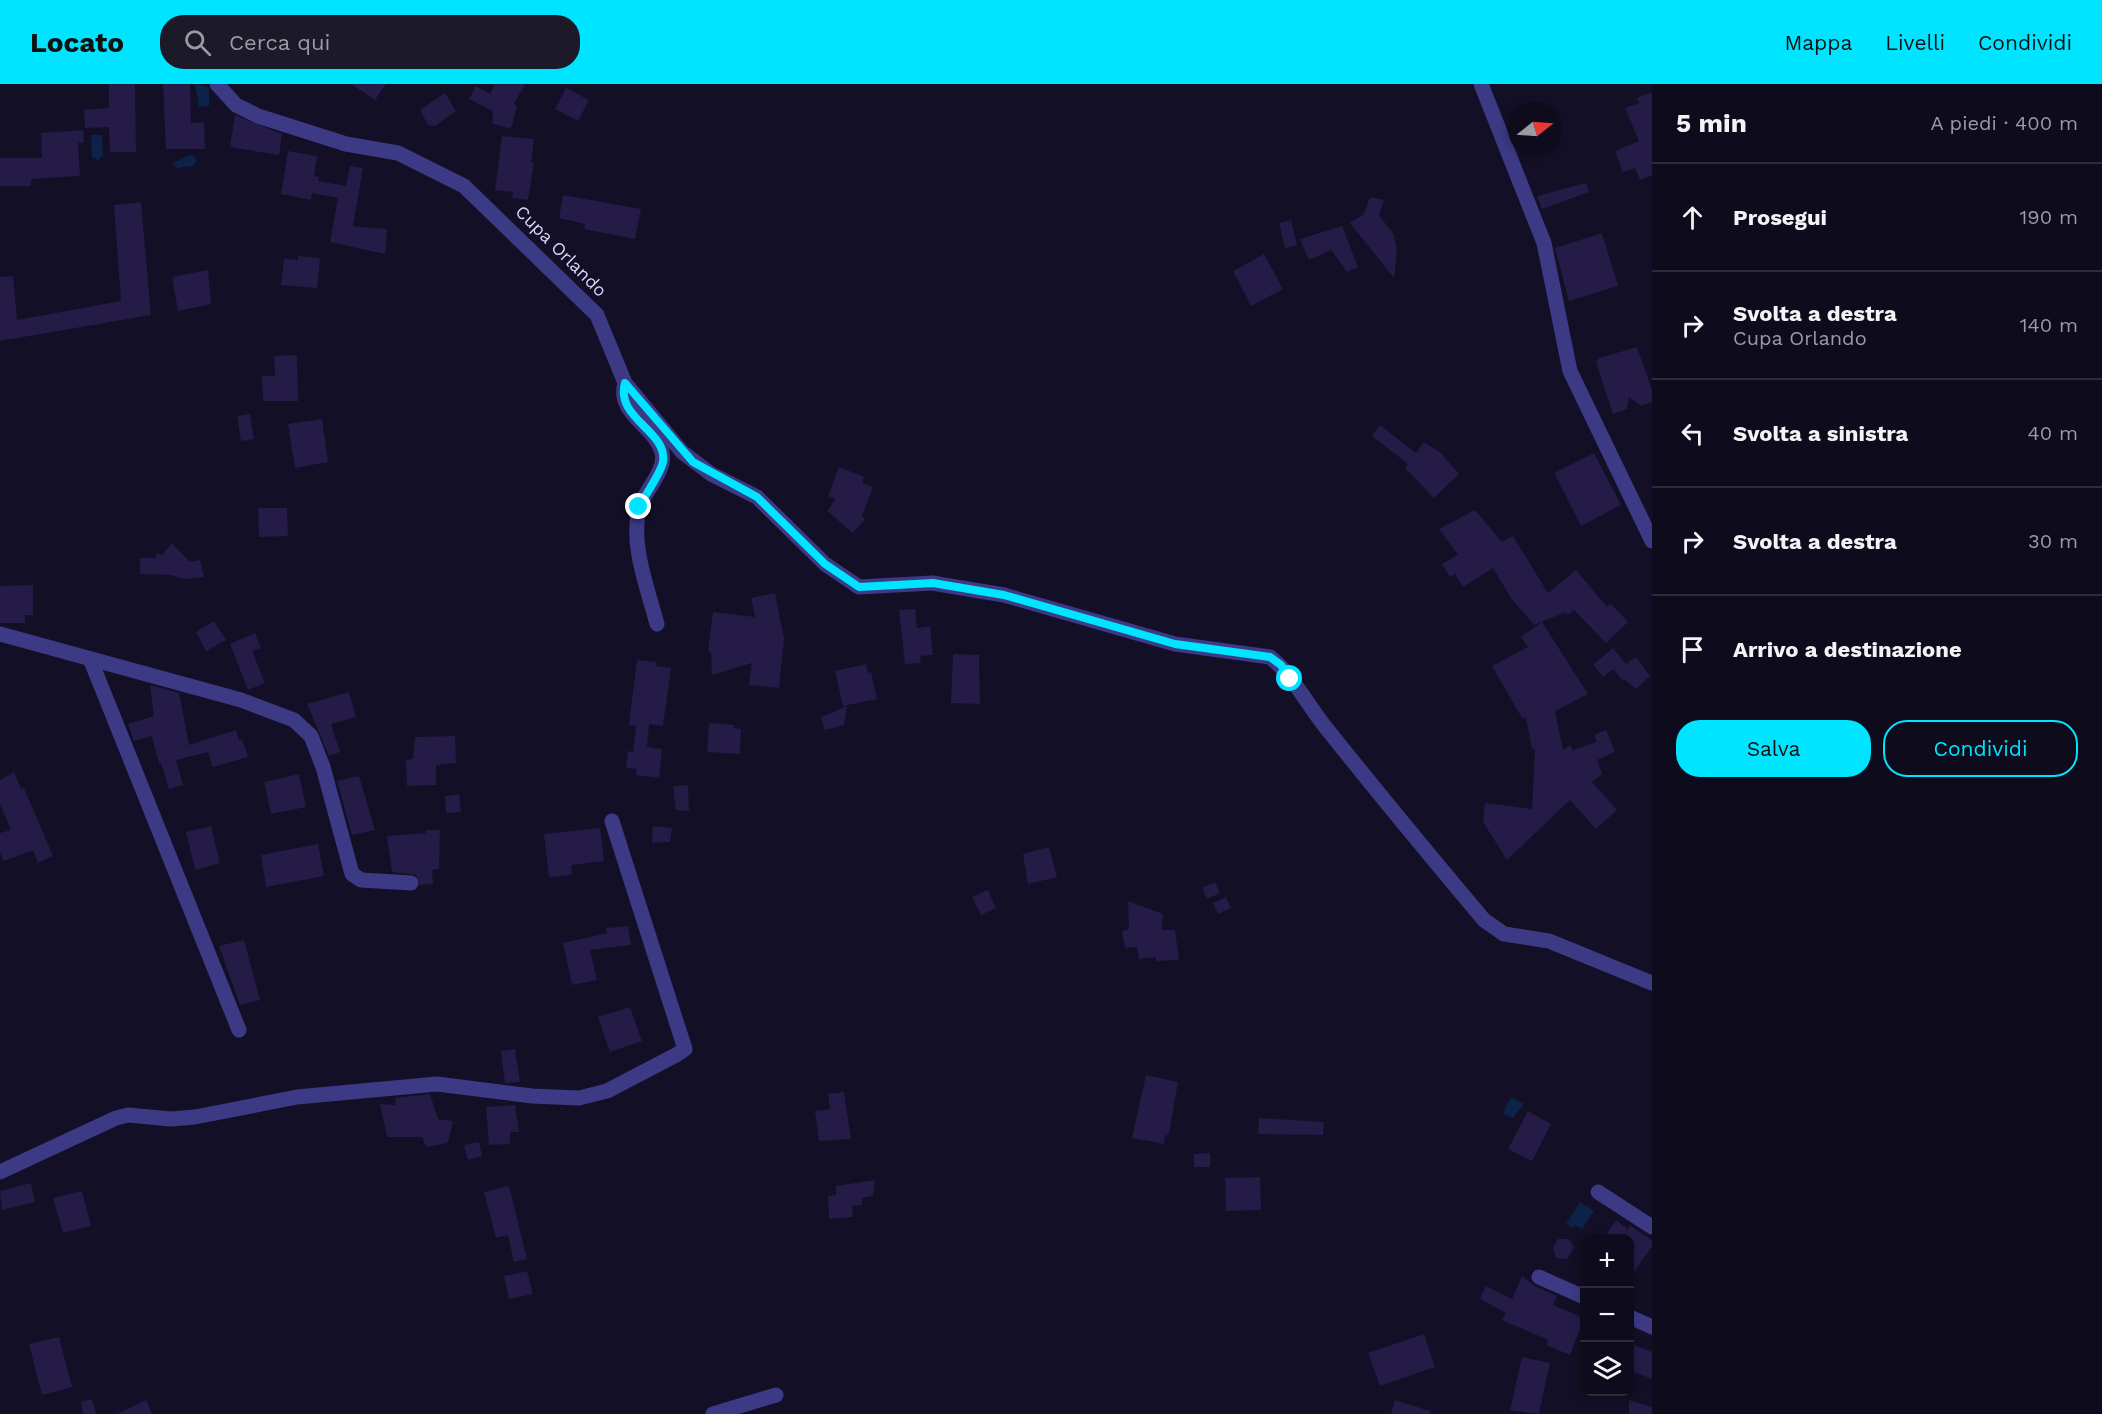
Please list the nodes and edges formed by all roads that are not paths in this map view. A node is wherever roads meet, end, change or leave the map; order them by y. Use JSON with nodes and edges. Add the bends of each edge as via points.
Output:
{"nodes":[{"id":1,"x":217,"y":84,"type":"edge"},
{"id":2,"x":1481,"y":84,"type":"edge"},
{"id":3,"x":625,"y":383,"type":"junction"},
{"id":4,"x":1652,"y":541,"type":"edge"},
{"id":5,"x":657,"y":624,"type":"dead end"},
{"id":6,"x":0,"y":634,"type":"edge"},
{"id":7,"x":91,"y":661,"type":"junction"},
{"id":8,"x":612,"y":821,"type":"dead end"},
{"id":9,"x":411,"y":884,"type":"dead end"},
{"id":10,"x":1652,"y":983,"type":"edge"},
{"id":11,"x":239,"y":1030,"type":"dead end"},
{"id":12,"x":0,"y":1172,"type":"edge"},
{"id":13,"x":1598,"y":1192,"type":"dead end"},
{"id":14,"x":1652,"y":1227,"type":"edge"},
{"id":15,"x":1539,"y":1277,"type":"dead end"},
{"id":16,"x":1580,"y":1295,"type":"edge"},
{"id":17,"x":1634,"y":1319,"type":"edge"},
{"id":18,"x":1652,"y":1326,"type":"edge"},
{"id":19,"x":776,"y":1395,"type":"dead end"},
{"id":20,"x":714,"y":1414,"type":"edge"}],
"edges":[{"from":1,"to":3,"type":"street","name":"Cupa Orlando","via":[[236,105],[258,116],[346,144],[398,153],[465,186],[597,315]]},
{"from":2,"to":4,"type":"street","via":[[1544,243],[1570,371]]},
{"from":3,"to":5,"type":"street","via":[[624,403],[662,453],[663,463],[639,507],[636,527]]},
{"from":3,"to":10,"type":"street","name":"Cupa Orlando","via":[[693,462],[757,497],[825,564],[859,587],[933,583],[1004,595],[1175,644],[1270,657],[1281,665],[1376,791],[1494,930],[1549,941]]},
{"from":6,"to":7,"type":"street"},
{"from":7,"to":9,"type":"street","via":[[241,700],[294,720],[311,736],[323,767],[352,874],[361,880]]},
{"from":7,"to":11,"type":"street"},
{"from":8,"to":12,"type":"street","via":[[685,1049],[676,1055],[607,1091],[579,1098],[438,1084],[297,1097],[195,1117],[129,1115]]},
{"from":13,"to":14,"type":"street"},
{"from":15,"to":16,"type":"street"},
{"from":17,"to":18,"type":"street"},
{"from":19,"to":20,"type":"street"}]}
